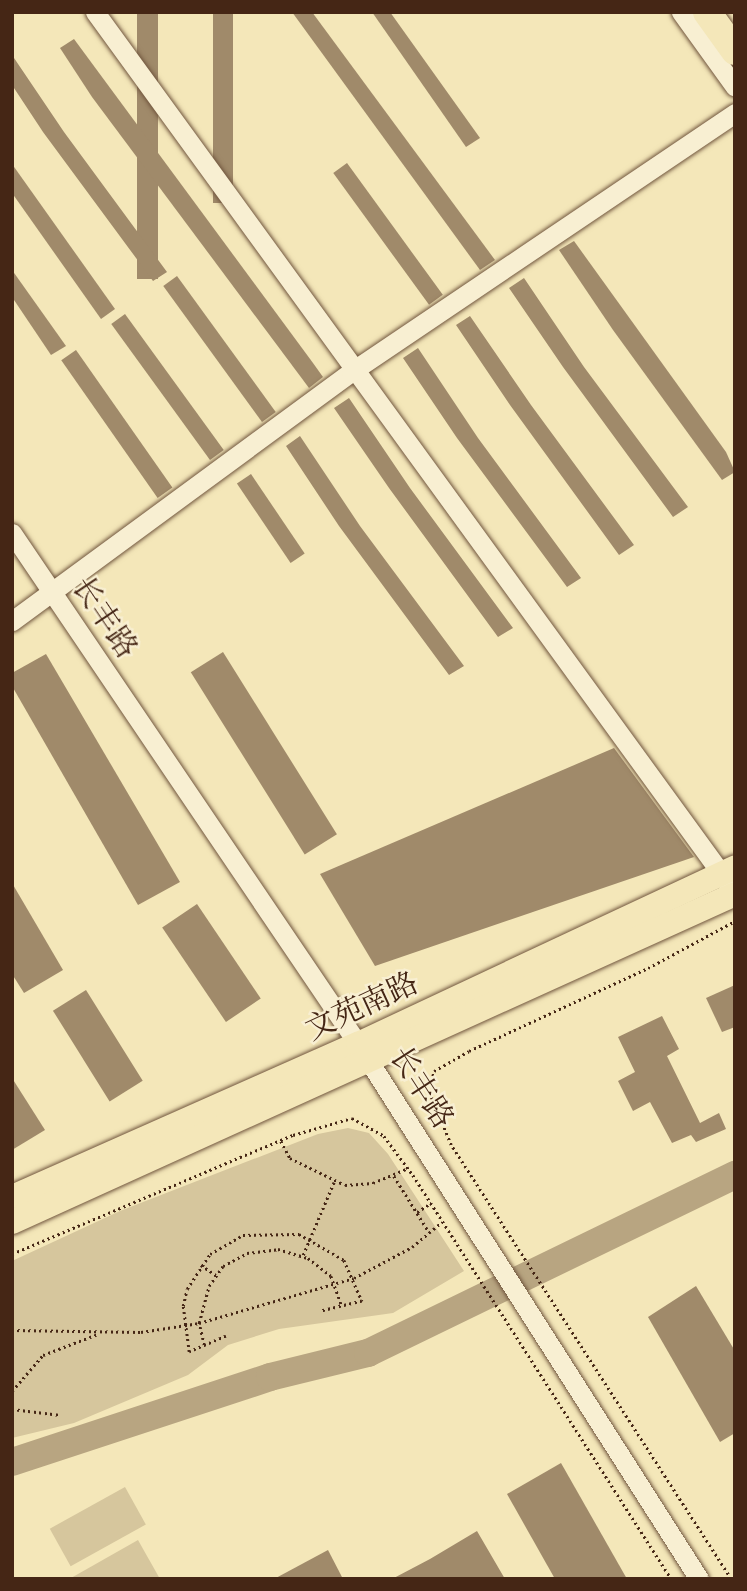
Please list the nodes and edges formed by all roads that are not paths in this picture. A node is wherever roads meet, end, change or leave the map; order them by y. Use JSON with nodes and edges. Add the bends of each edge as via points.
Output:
{"nodes":[{"id":1,"x":94,"y":12,"type":"edge"},
{"id":2,"x":681,"y":12,"type":"edge"},
{"id":3,"x":707,"y":12,"type":"edge"},
{"id":4,"x":735,"y":51,"type":"edge"},
{"id":5,"x":735,"y":88,"type":"edge"},
{"id":6,"x":735,"y":113,"type":"edge"},
{"id":7,"x":352,"y":372,"type":"junction"},
{"id":8,"x":12,"y":533,"type":"edge"},
{"id":9,"x":50,"y":593,"type":"junction"},
{"id":10,"x":12,"y":621,"type":"edge"},
{"id":11,"x":731,"y":881,"type":"edge"},
{"id":12,"x":364,"y":1054,"type":"junction"},
{"id":13,"x":12,"y":1197,"type":"edge"},
{"id":14,"x":12,"y":1222,"type":"edge"},
{"id":15,"x":699,"y":1579,"type":"edge"}],
"edges":[{"from":1,"to":7,"type":"street"},
{"from":2,"to":5,"type":"street"},
{"from":3,"to":4,"type":"highway"},
{"from":6,"to":7,"type":"street"},
{"from":7,"to":9,"type":"street"},
{"from":7,"to":11,"type":"street"},
{"from":8,"to":9,"type":"street","name":"长丰路"},
{"from":9,"to":10,"type":"street"},
{"from":9,"to":12,"type":"street","name":"长丰路"},
{"from":11,"to":12,"type":"main road","name":"文苑南路"},
{"from":12,"to":13,"type":"main road","name":"文苑南路"},
{"from":12,"to":14,"type":"main road","name":"文苑南路"},
{"from":12,"to":15,"type":"street","name":"长丰路"}]}
